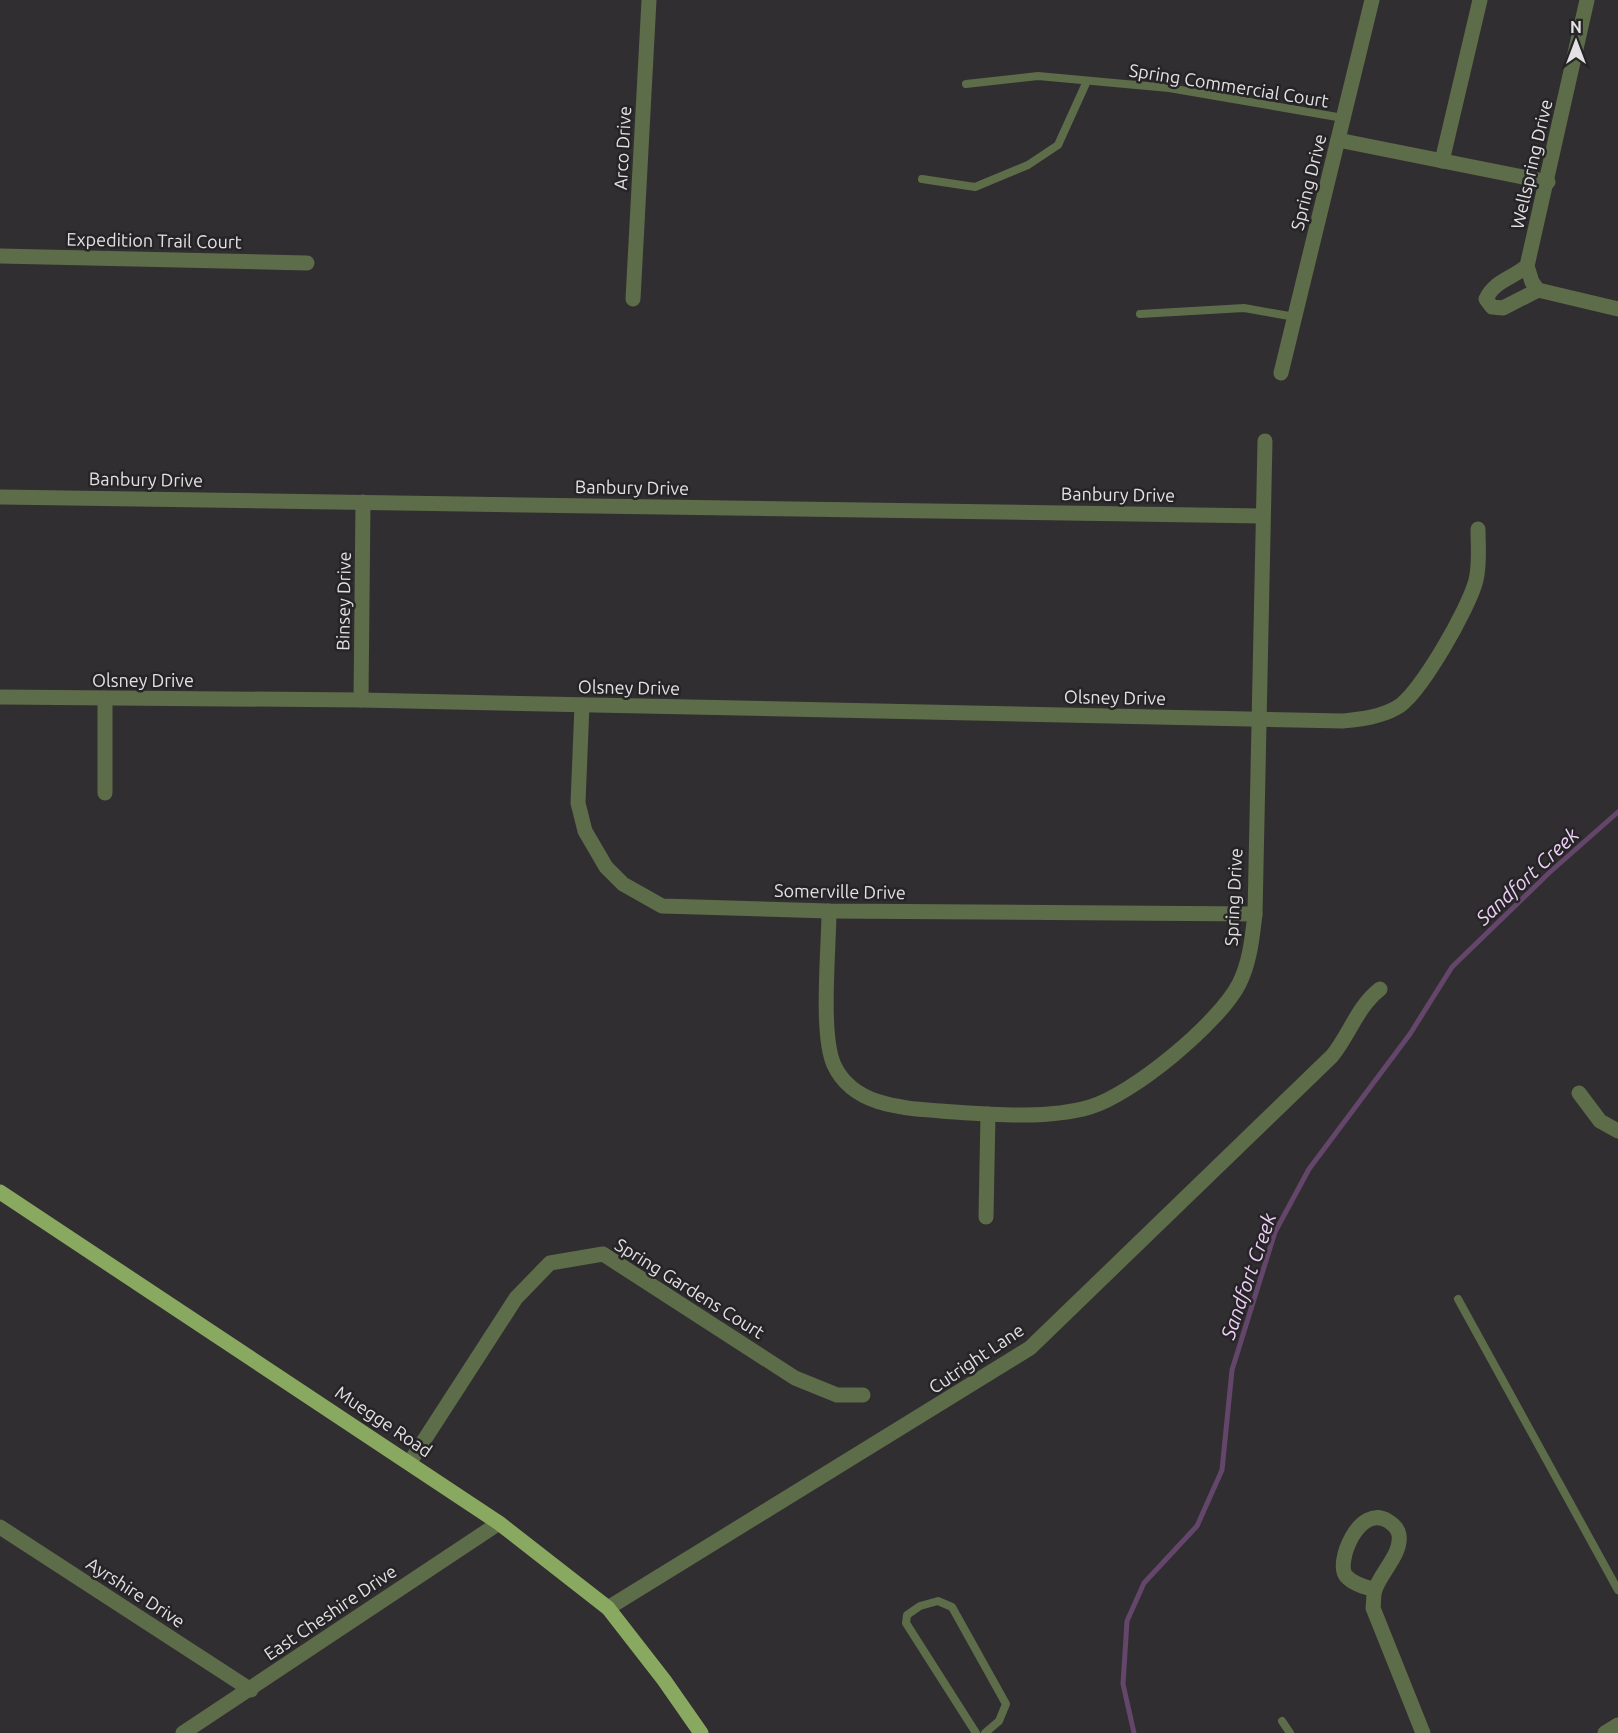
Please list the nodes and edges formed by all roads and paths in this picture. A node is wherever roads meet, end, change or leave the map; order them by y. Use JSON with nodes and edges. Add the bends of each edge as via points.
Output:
{"nodes":[{"id":1,"x":649,"y":0,"type":"edge"},
{"id":2,"x":1372,"y":0,"type":"edge"},
{"id":3,"x":1480,"y":0,"type":"edge"},
{"id":4,"x":1587,"y":0,"type":"edge"},
{"id":5,"x":1087,"y":81,"type":"junction"},
{"id":6,"x":966,"y":84,"type":"dead end"},
{"id":7,"x":1343,"y":118,"type":"junction"},
{"id":8,"x":1338,"y":140,"type":"junction"},
{"id":9,"x":1442,"y":161,"type":"junction"},
{"id":10,"x":921,"y":179,"type":"dead end"},
{"id":11,"x":1548,"y":182,"type":"junction"},
{"id":12,"x":0,"y":256,"type":"edge"},
{"id":13,"x":307,"y":263,"type":"dead end"},
{"id":14,"x":1527,"y":266,"type":"junction"},
{"id":15,"x":1538,"y":290,"type":"junction"},
{"id":16,"x":633,"y":299,"type":"dead end"},
{"id":17,"x":1618,"y":309,"type":"edge"},
{"id":18,"x":1140,"y":314,"type":"dead end"},
{"id":19,"x":1295,"y":317,"type":"junction"},
{"id":20,"x":1281,"y":374,"type":"dead end"},
{"id":21,"x":1265,"y":441,"type":"dead end"},
{"id":22,"x":0,"y":497,"type":"edge"},
{"id":23,"x":363,"y":502,"type":"junction"},
{"id":24,"x":1263,"y":516,"type":"junction"},
{"id":25,"x":1478,"y":529,"type":"dead end"},
{"id":26,"x":0,"y":697,"type":"edge"},
{"id":27,"x":105,"y":700,"type":"junction"},
{"id":28,"x":361,"y":700,"type":"junction"},
{"id":29,"x":582,"y":705,"type":"junction"},
{"id":30,"x":1257,"y":719,"type":"junction"},
{"id":31,"x":105,"y":793,"type":"dead end"},
{"id":32,"x":829,"y":911,"type":"junction"},
{"id":33,"x":1255,"y":914,"type":"junction"},
{"id":34,"x":1380,"y":989,"type":"dead end"},
{"id":35,"x":1579,"y":1093,"type":"dead end"},
{"id":36,"x":988,"y":1114,"type":"junction"},
{"id":37,"x":1618,"y":1131,"type":"edge"},
{"id":38,"x":0,"y":1192,"type":"edge"},
{"id":39,"x":986,"y":1217,"type":"dead end"},
{"id":40,"x":1458,"y":1299,"type":"dead end"},
{"id":41,"x":863,"y":1395,"type":"dead end"},
{"id":42,"x":410,"y":1462,"type":"junction"},
{"id":43,"x":499,"y":1523,"type":"junction"},
{"id":44,"x":0,"y":1527,"type":"edge"},
{"id":45,"x":1375,"y":1590,"type":"junction"},
{"id":46,"x":1618,"y":1590,"type":"edge"},
{"id":47,"x":608,"y":1608,"type":"junction"},
{"id":48,"x":251,"y":1690,"type":"junction"},
{"id":49,"x":1282,"y":1721,"type":"dead end"},
{"id":50,"x":1618,"y":1725,"type":"edge"},
{"id":51,"x":183,"y":1733,"type":"edge"},
{"id":52,"x":701,"y":1733,"type":"edge"},
{"id":53,"x":976,"y":1733,"type":"edge"},
{"id":54,"x":985,"y":1733,"type":"edge"},
{"id":55,"x":1290,"y":1733,"type":"edge"},
{"id":56,"x":1423,"y":1733,"type":"edge"},
{"id":57,"x":1605,"y":1733,"type":"edge"}],
"edges":[{"from":1,"to":16,"type":"street","name":"Arco Drive"},
{"from":2,"to":7,"type":"street","name":"Spring Drive"},
{"from":3,"to":9,"type":"street"},
{"from":4,"to":11,"type":"street","name":"Wellspring Drive"},
{"from":5,"to":6,"type":"lane","name":"Spring Commercial Court","via":[[1038,76]]},
{"from":5,"to":7,"type":"lane","name":"Spring Commercial Court","via":[[1169,88]]},
{"from":5,"to":10,"type":"lane","via":[[1058,145],[1028,165],[975,187]]},
{"from":7,"to":8,"type":"street","name":"Spring Drive"},
{"from":8,"to":9,"type":"street"},
{"from":8,"to":19,"type":"street","name":"Spring Drive"},
{"from":9,"to":11,"type":"street"},
{"from":11,"to":14,"type":"street","name":"Wellspring Drive"},
{"from":12,"to":13,"type":"street","name":"Expedition Trail Court"},
{"from":14,"to":15,"type":"street"},
{"from":14,"to":15,"type":"street","via":[[1491,289],[1486,298],[1492,307],[1503,308]]},
{"from":15,"to":17,"type":"street"},
{"from":18,"to":19,"type":"lane","via":[[1244,308]]},
{"from":19,"to":20,"type":"street","name":"Spring Drive"},
{"from":21,"to":24,"type":"street","name":"Spring Drive"},
{"from":22,"to":23,"type":"street","name":"Banbury Drive"},
{"from":23,"to":24,"type":"street","name":"Banbury Drive"},
{"from":23,"to":28,"type":"street","name":"Binsey Drive"},
{"from":24,"to":30,"type":"street","name":"Spring Drive"},
{"from":25,"to":30,"type":"street","name":"Olsney Drive","via":[[1476,580],[1421,683],[1398,708],[1371,718],[1343,721]]},
{"from":26,"to":27,"type":"street","name":"Olsney Drive"},
{"from":27,"to":28,"type":"street","name":"Olsney Drive"},
{"from":27,"to":31,"type":"street"},
{"from":28,"to":29,"type":"street","name":"Olsney Drive"},
{"from":29,"to":30,"type":"street","name":"Olsney Drive"},
{"from":29,"to":32,"type":"street","name":"Somerville Drive","via":[[578,803],[592,847],[623,884],[662,906]]},
{"from":30,"to":33,"type":"street","name":"Spring Drive"},
{"from":32,"to":33,"type":"street","name":"Somerville Drive"},
{"from":32,"to":36,"type":"street","name":"Spring Drive","via":[[827,1037],[835,1065],[849,1084],[871,1100],[894,1108]]},
{"from":33,"to":36,"type":"street","name":"Spring Drive","via":[[1251,951],[1238,986],[1172,1057],[1126,1089],[1091,1107],[1048,1113]]},
{"from":34,"to":47,"type":"street","name":"Cutright Lane","via":[[1361,1007],[1345,1041],[1332,1056],[1030,1348]]},
{"from":35,"to":37,"type":"street","via":[[1600,1121]]},
{"from":36,"to":39,"type":"street"},
{"from":38,"to":42,"type":"main road","name":"Muegge Road"},
{"from":40,"to":46,"type":"lane"},
{"from":41,"to":42,"type":"street","name":"Spring Gardens Court","via":[[837,1395],[795,1378],[603,1254],[550,1263],[516,1298]]},
{"from":42,"to":43,"type":"main road","name":"Muegge Road"},
{"from":43,"to":47,"type":"main road","name":"Muegge Road"},
{"from":43,"to":48,"type":"street","name":"East Cheshire Drive"},
{"from":44,"to":48,"type":"street","name":"Ayrshire Drive"},
{"from":45,"to":45,"type":"street","via":[[1356,1583],[1342,1567],[1343,1557],[1363,1521],[1371,1517],[1384,1519],[1400,1534],[1399,1545]]},
{"from":45,"to":56,"type":"street","via":[[1373,1608]]},
{"from":47,"to":52,"type":"main road","name":"Muegge Road"},
{"from":48,"to":51,"type":"street","name":"East Cheshire Drive"},
{"from":49,"to":55,"type":"lane"},
{"from":50,"to":57,"type":"street"},
{"from":53,"to":54,"type":"lane","via":[[906,1623],[908,1615],[920,1606],[938,1601],[952,1607],[1006,1704],[999,1721]]}]}
